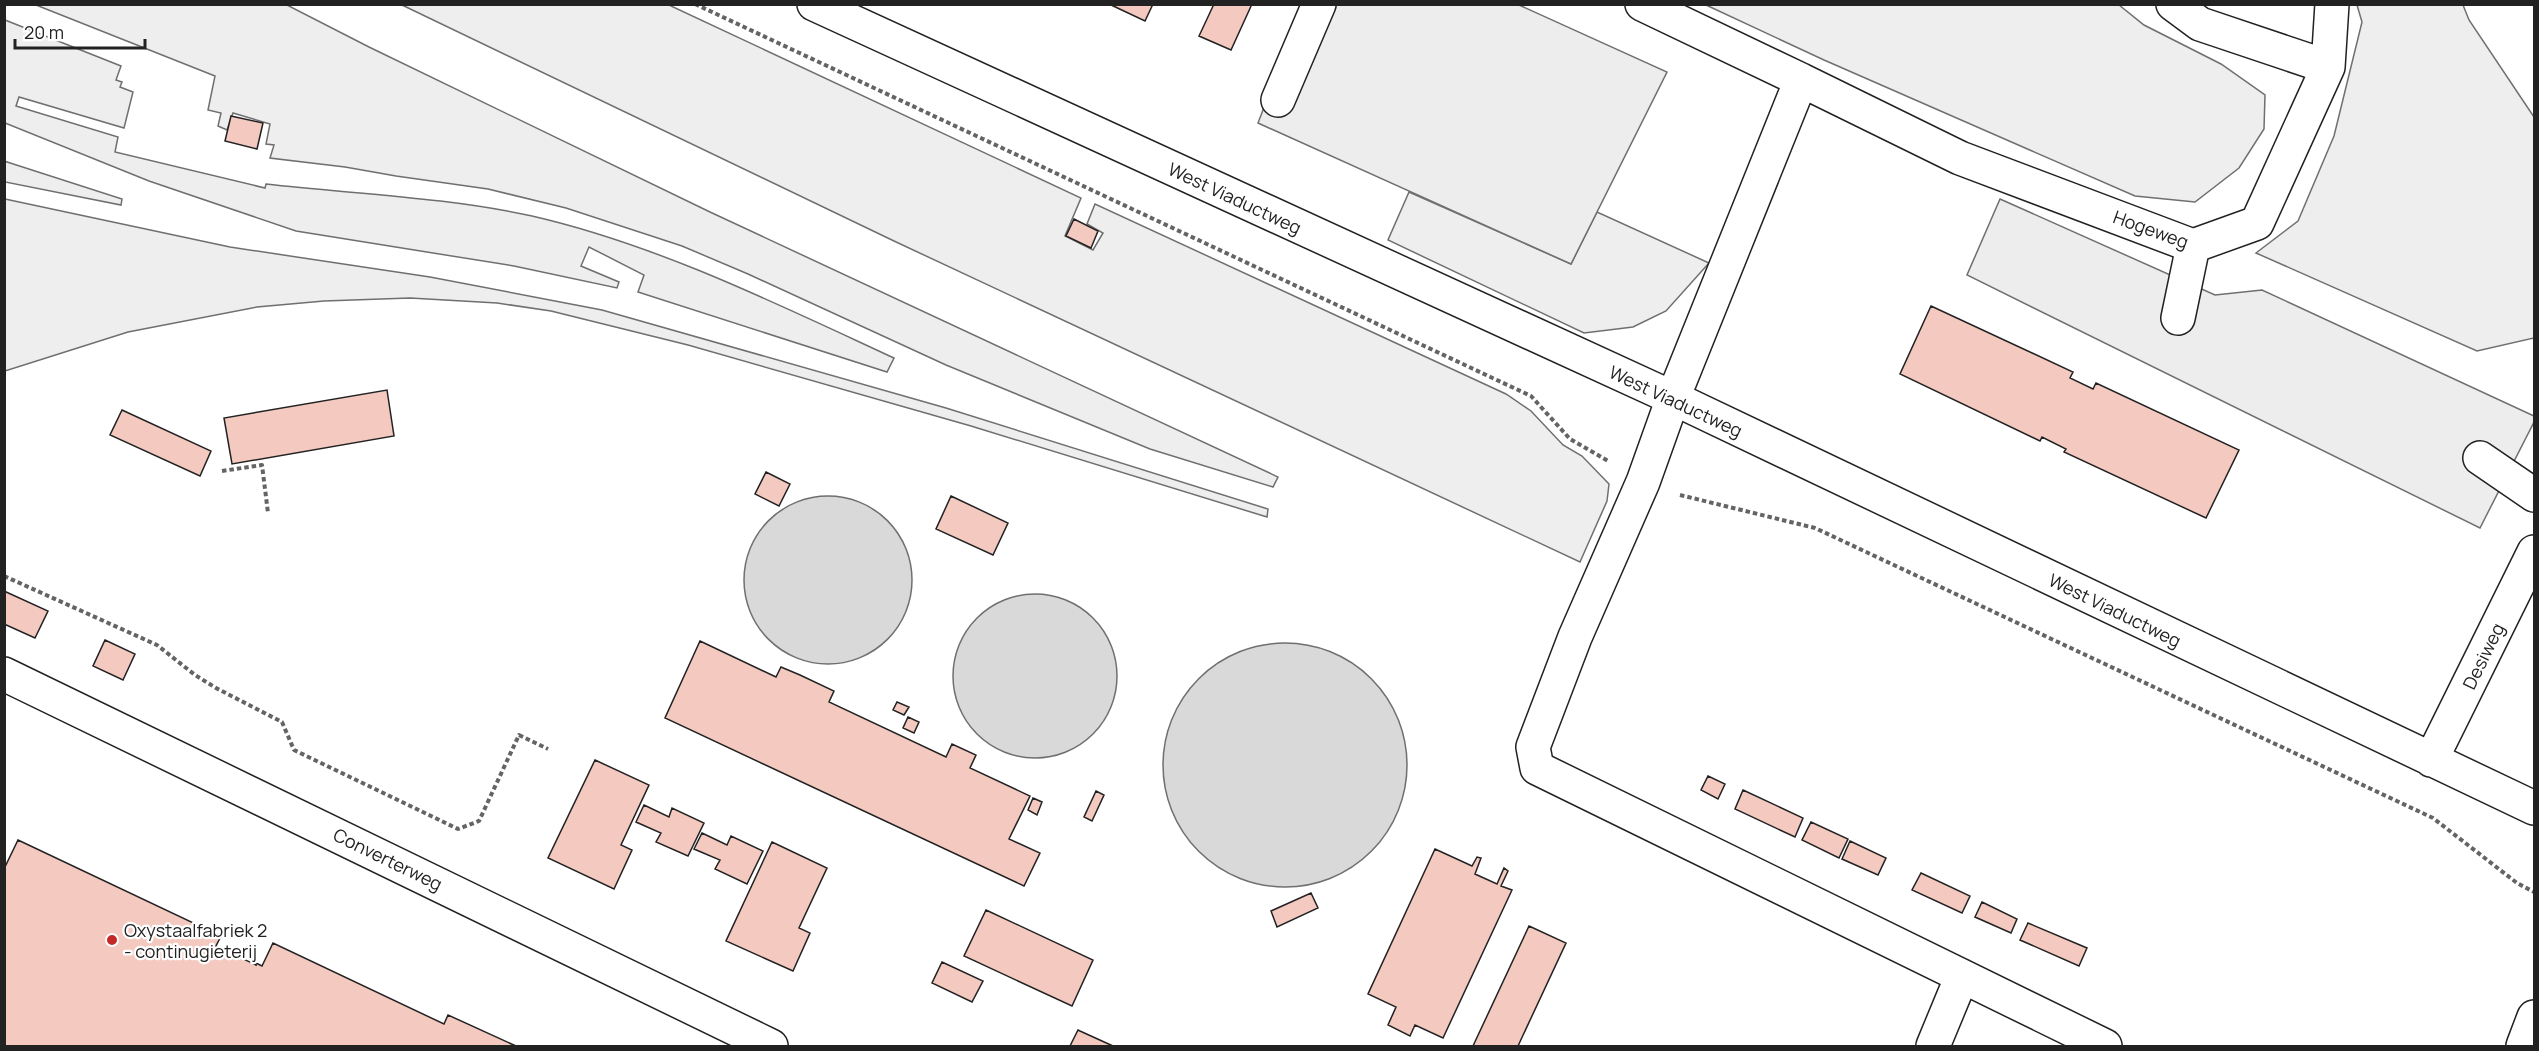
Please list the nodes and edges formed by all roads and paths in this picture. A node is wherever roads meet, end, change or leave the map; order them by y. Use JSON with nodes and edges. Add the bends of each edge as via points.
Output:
{"nodes":[{"id":1,"x":814,"y":4,"type":"edge"},
{"id":2,"x":1318,"y":4,"type":"edge"},
{"id":3,"x":1642,"y":4,"type":"edge"},
{"id":4,"x":2173,"y":4,"type":"edge"},
{"id":5,"x":2332,"y":4,"type":"edge"},
{"id":6,"x":2328,"y":67,"type":"junction"},
{"id":7,"x":1801,"y":80,"type":"junction"},
{"id":8,"x":1278,"y":100,"type":"dead end"},
{"id":9,"x":2193,"y":246,"type":"junction"},
{"id":10,"x":2178,"y":318,"type":"dead end"},
{"id":11,"x":1672,"y":399,"type":"junction"},
{"id":12,"x":2480,"y":458,"type":"dead end"},
{"id":13,"x":222,"y":471,"type":"dead end"},
{"id":14,"x":2535,"y":495,"type":"edge"},
{"id":15,"x":268,"y":513,"type":"dead end"},
{"id":16,"x":2535,"y":552,"type":"edge"},
{"id":17,"x":4,"y":576,"type":"edge"},
{"id":18,"x":4,"y":674,"type":"edge"},
{"id":19,"x":548,"y":749,"type":"dead end"},
{"id":20,"x":2431,"y":760,"type":"junction"},
{"id":21,"x":2535,"y":808,"type":"edge"},
{"id":22,"x":1962,"y":976,"type":"junction"},
{"id":23,"x":2535,"y":1017,"type":"edge"},
{"id":24,"x":771,"y":1047,"type":"edge"},
{"id":25,"x":1933,"y":1047,"type":"edge"},
{"id":26,"x":2105,"y":1047,"type":"edge"},
{"id":27,"x":2523,"y":1047,"type":"edge"}],
"edges":[{"from":1,"to":11,"type":"street","name":"West Viaductweg"},
{"from":2,"to":8,"type":"street"},
{"from":3,"to":7,"type":"street","name":"Hogeweg"},
{"from":4,"to":6,"type":"street","via":[[2200,24]]},
{"from":5,"to":6,"type":"street"},
{"from":6,"to":9,"type":"street","name":"Hogeweg","via":[[2257,223]]},
{"from":7,"to":9,"type":"street","name":"Hogeweg","via":[[1960,158]]},
{"from":7,"to":11,"type":"street"},
{"from":9,"to":10,"type":"street"},
{"from":11,"to":20,"type":"street","name":"West Viaductweg"},
{"from":11,"to":22,"type":"street","via":[[1643,482],[1575,637],[1533,747],[1537,768]]},
{"from":12,"to":14,"type":"street"},
{"from":13,"to":15,"type":"path","via":[[262,465]]},
{"from":16,"to":20,"type":"street","name":"Desiweg"},
{"from":17,"to":19,"type":"path","via":[[157,645],[216,688],[282,722],[294,750],[458,829],[479,821],[519,735]]},
{"from":18,"to":24,"type":"street","name":"Converterweg"},
{"from":20,"to":21,"type":"street","name":"West Viaductweg"},
{"from":22,"to":25,"type":"street"},
{"from":22,"to":26,"type":"street"},
{"from":23,"to":27,"type":"street"}]}
